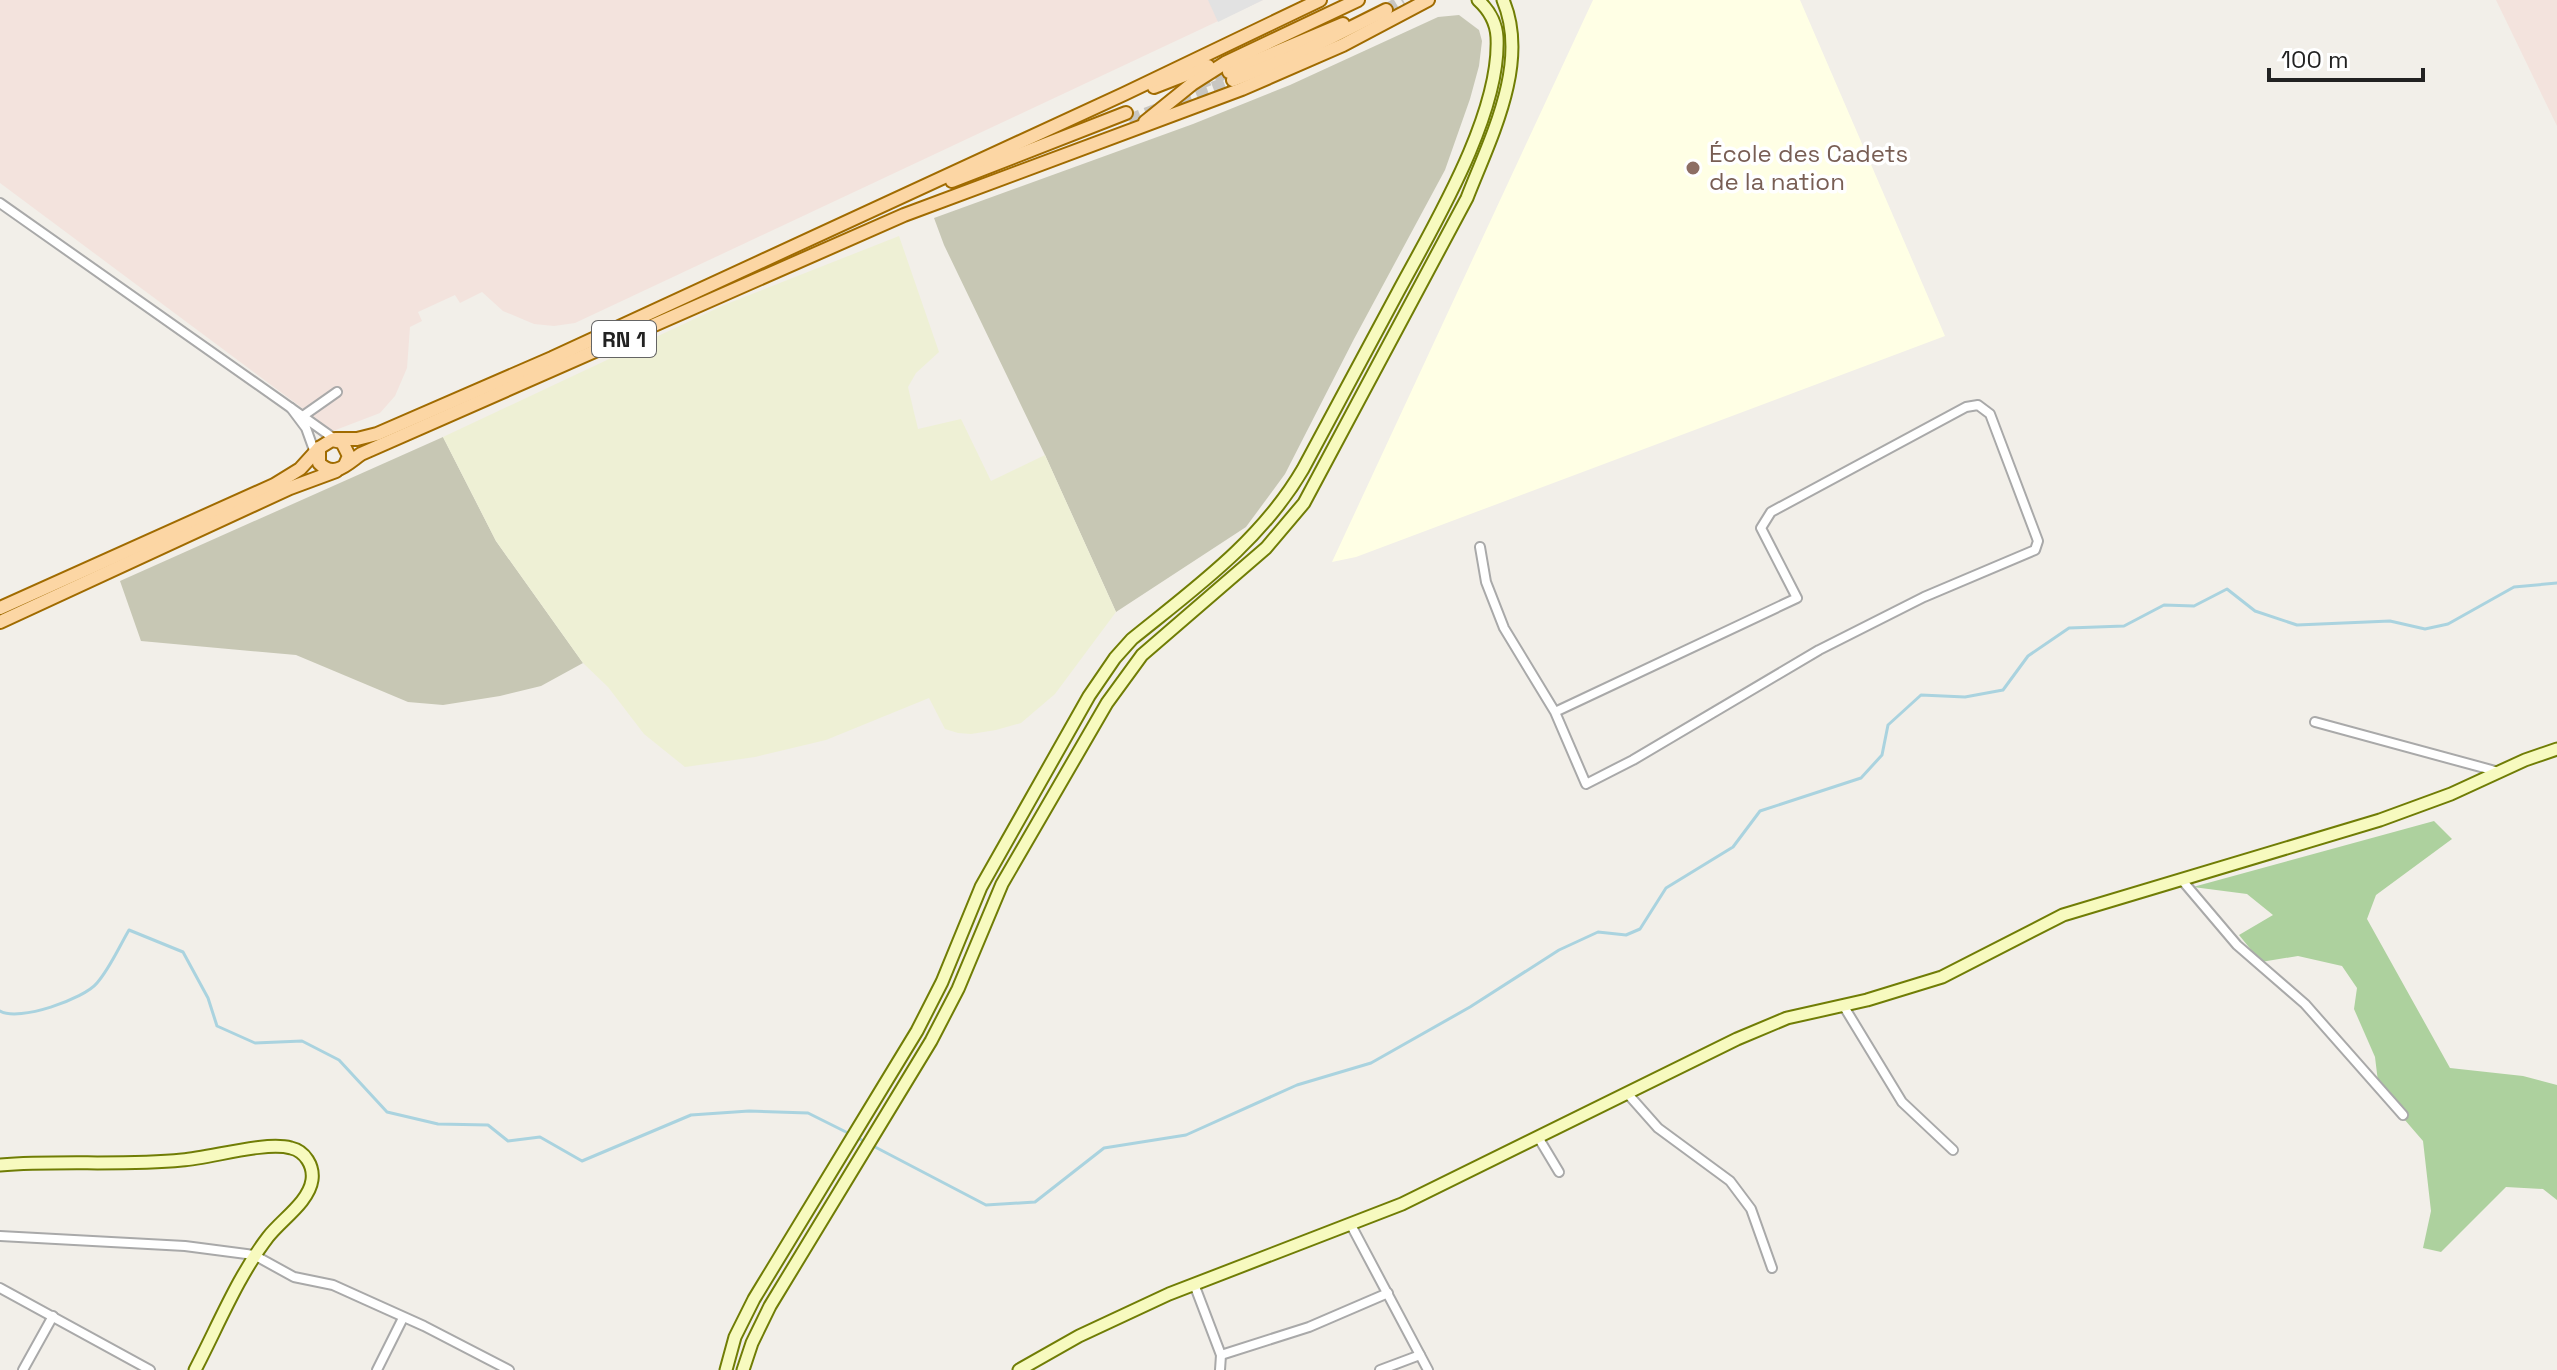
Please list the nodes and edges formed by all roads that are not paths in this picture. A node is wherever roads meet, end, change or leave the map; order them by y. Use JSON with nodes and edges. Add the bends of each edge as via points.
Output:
{"nodes":[{"id":1,"x":1320,"y":0,"type":"edge"},
{"id":2,"x":1344,"y":0,"type":"edge"},
{"id":3,"x":1358,"y":0,"type":"edge"},
{"id":4,"x":1428,"y":0,"type":"edge"},
{"id":5,"x":1478,"y":0,"type":"edge"},
{"id":6,"x":1503,"y":0,"type":"edge"},
{"id":7,"x":1384,"y":7,"type":"tunnel mouth"},
{"id":8,"x":1231,"y":76,"type":"tunnel mouth"},
{"id":9,"x":1124,"y":94,"type":"junction"},
{"id":10,"x":1130,"y":121,"type":"junction"},
{"id":11,"x":888,"y":202,"type":"junction"},
{"id":12,"x":0,"y":203,"type":"edge"},
{"id":13,"x":337,"y":392,"type":"dead end"},
{"id":14,"x":301,"y":418,"type":"junction"},
{"id":15,"x":335,"y":440,"type":"junction"},
{"id":16,"x":317,"y":453,"type":"junction"},
{"id":17,"x":341,"y":468,"type":"junction"},
{"id":18,"x":1480,"y":547,"type":"dead end"},
{"id":19,"x":0,"y":608,"type":"edge"},
{"id":20,"x":0,"y":622,"type":"edge"},
{"id":21,"x":1555,"y":712,"type":"junction"},
{"id":22,"x":2315,"y":722,"type":"dead end"},
{"id":23,"x":2557,"y":749,"type":"edge"},
{"id":24,"x":2501,"y":773,"type":"junction"},
{"id":25,"x":2181,"y":879,"type":"junction"},
{"id":26,"x":1843,"y":1005,"type":"junction"},
{"id":27,"x":1627,"y":1093,"type":"junction"},
{"id":28,"x":2403,"y":1115,"type":"dead end"},
{"id":29,"x":1538,"y":1137,"type":"junction"},
{"id":30,"x":1953,"y":1150,"type":"dead end"},
{"id":31,"x":0,"y":1165,"type":"edge"},
{"id":32,"x":1559,"y":1172,"type":"dead end"},
{"id":33,"x":1351,"y":1225,"type":"junction"},
{"id":34,"x":0,"y":1236,"type":"edge"},
{"id":35,"x":254,"y":1255,"type":"junction"},
{"id":36,"x":1772,"y":1268,"type":"dead end"},
{"id":37,"x":1194,"y":1284,"type":"junction"},
{"id":38,"x":0,"y":1288,"type":"edge"},
{"id":39,"x":1388,"y":1293,"type":"junction"},
{"id":40,"x":53,"y":1316,"type":"junction"},
{"id":41,"x":403,"y":1318,"type":"junction"},
{"id":42,"x":1221,"y":1355,"type":"junction"},
{"id":43,"x":1420,"y":1355,"type":"junction"},
{"id":44,"x":744,"y":1366,"type":"edge"},
{"id":45,"x":23,"y":1370,"type":"edge"},
{"id":46,"x":150,"y":1370,"type":"edge"},
{"id":47,"x":195,"y":1370,"type":"edge"},
{"id":48,"x":377,"y":1370,"type":"edge"},
{"id":49,"x":509,"y":1370,"type":"edge"},
{"id":50,"x":726,"y":1370,"type":"edge"},
{"id":51,"x":1019,"y":1370,"type":"edge"},
{"id":52,"x":1220,"y":1370,"type":"edge"},
{"id":53,"x":1380,"y":1370,"type":"edge"},
{"id":54,"x":1428,"y":1370,"type":"edge"}],
"edges":[{"from":1,"to":9,"type":"main road"},
{"from":2,"to":9,"type":"main road","via":[[1203,68]]},
{"from":3,"to":10,"type":"main road","via":[[1217,68]]},
{"from":4,"to":10,"type":"main road","number":"RN 1","via":[[1242,89]]},
{"from":5,"to":50,"type":"street","via":[[1497,35],[1492,77],[1475,135],[1451,193],[1303,469],[1254,536],[1132,639],[1089,696],[981,887],[923,1019],[754,1299]]},
{"from":6,"to":44,"type":"street","via":[[1512,25],[1509,71],[1467,198],[1304,503],[1266,548],[1176,623],[1120,683],[996,897],[931,1041],[770,1306]]},
{"from":7,"to":8,"type":"main road","via":[[1296,55]]},
{"from":9,"to":11,"type":"main road","number":"RN 1"},
{"from":10,"to":11,"type":"main road"},
{"from":10,"to":17,"type":"main road","number":"RN 1","via":[[904,215],[361,454]]},
{"from":11,"to":15,"type":"main road","number":"RN 1","via":[[407,422],[357,439]]},
{"from":12,"to":14,"type":"street"},
{"from":13,"to":14,"type":"street"},
{"from":14,"to":15,"type":"street"},
{"from":14,"to":16,"type":"street"},
{"from":15,"to":16,"type":"main road"},
{"from":15,"to":17,"type":"main road","via":[[348,451]]},
{"from":16,"to":17,"type":"main road","via":[[322,467]]},
{"from":16,"to":19,"type":"main road","via":[[274,485]]},
{"from":17,"to":20,"type":"main road","number":"RN 1"},
{"from":18,"to":21,"type":"street","via":[[1486,582],[1504,628]]},
{"from":21,"to":21,"type":"street","via":[[1797,598],[1761,528],[1771,512],[1966,407],[1978,405],[1990,414],[2038,541],[2035,550],[1819,650],[1586,784]]},
{"from":22,"to":24,"type":"street"},
{"from":23,"to":24,"type":"street"},
{"from":24,"to":25,"type":"street","via":[[2380,820]]},
{"from":25,"to":26,"type":"street","via":[[2063,915],[1942,977]]},
{"from":25,"to":28,"type":"street","via":[[2237,945],[2305,1004]]},
{"from":26,"to":27,"type":"street","via":[[1787,1018]]},
{"from":26,"to":30,"type":"street","via":[[1902,1102]]},
{"from":27,"to":29,"type":"street"},
{"from":27,"to":36,"type":"street","via":[[1658,1128],[1730,1181],[1751,1209]]},
{"from":29,"to":32,"type":"street"},
{"from":29,"to":33,"type":"street"},
{"from":31,"to":35,"type":"street","via":[[183,1160],[290,1147],[309,1161],[312,1183]]},
{"from":33,"to":37,"type":"street"},
{"from":33,"to":39,"type":"street"},
{"from":34,"to":35,"type":"street"},
{"from":35,"to":41,"type":"street","via":[[294,1277],[333,1285]]},
{"from":35,"to":47,"type":"street"},
{"from":37,"to":42,"type":"street"},
{"from":37,"to":51,"type":"street"},
{"from":38,"to":40,"type":"street"},
{"from":39,"to":42,"type":"street","via":[[1309,1327]]},
{"from":39,"to":43,"type":"street"},
{"from":40,"to":45,"type":"street"},
{"from":40,"to":46,"type":"street"},
{"from":41,"to":48,"type":"street"},
{"from":41,"to":49,"type":"street"},
{"from":42,"to":52,"type":"street"},
{"from":43,"to":53,"type":"street"},
{"from":43,"to":54,"type":"street"}]}
